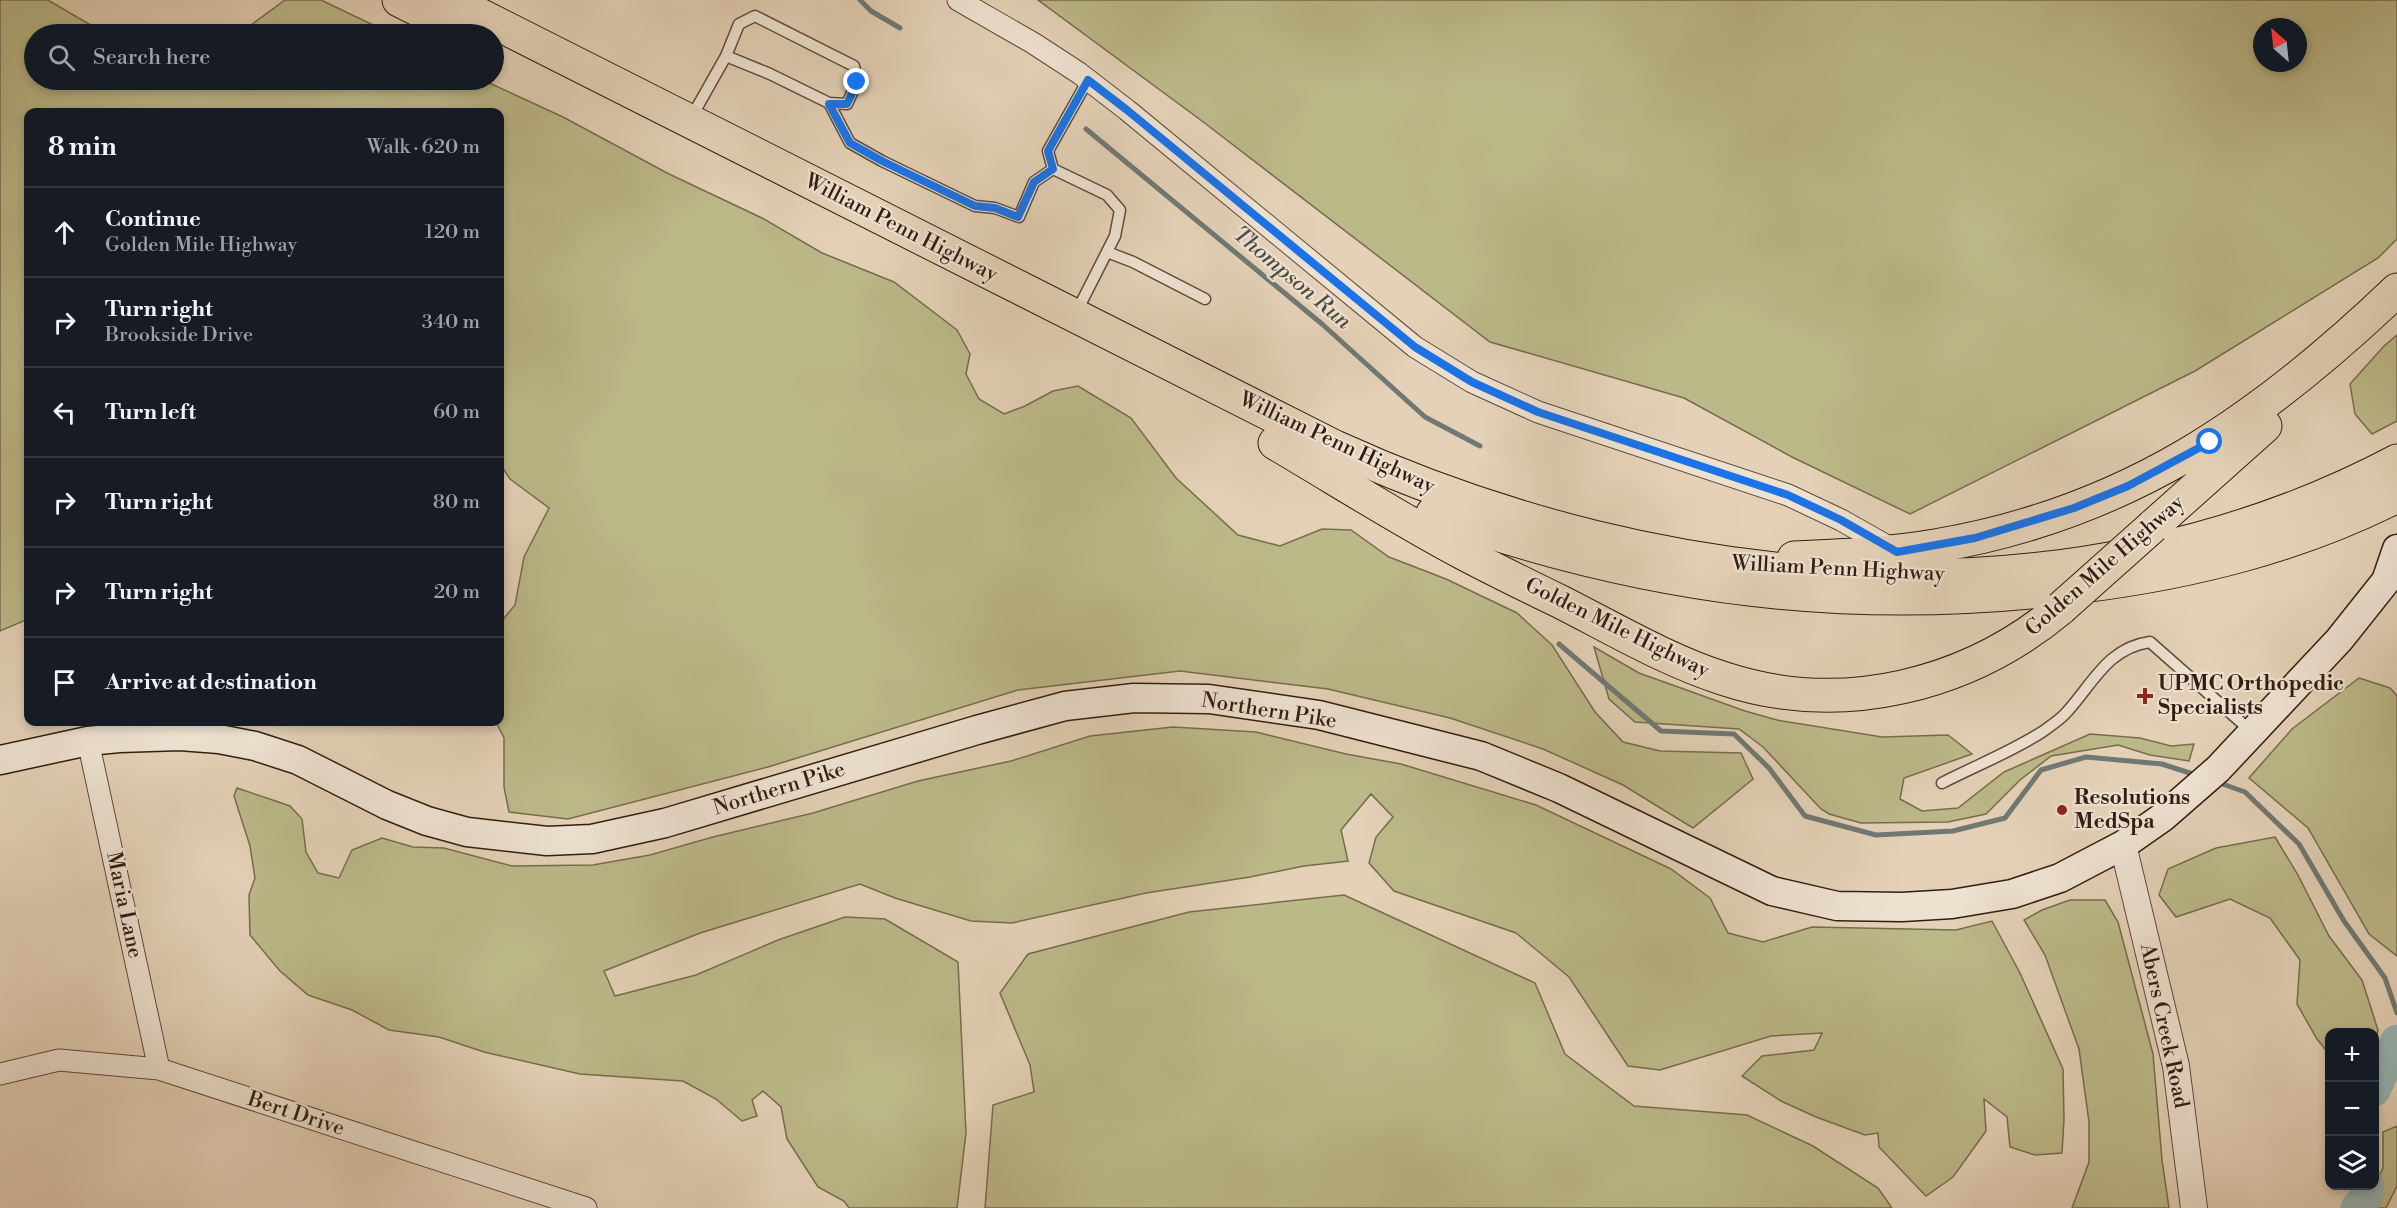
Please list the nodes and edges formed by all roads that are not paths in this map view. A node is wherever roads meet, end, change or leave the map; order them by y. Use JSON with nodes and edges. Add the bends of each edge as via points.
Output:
{"nodes":[{"id":1,"x":399,"y":0,"type":"edge"},
{"id":2,"x":450,"y":0,"type":"edge"},
{"id":3,"x":958,"y":0,"type":"edge"},
{"id":4,"x":447,"y":24,"type":"edge"},
{"id":5,"x":497,"y":24,"type":"edge"},
{"id":6,"x":504,"y":27,"type":"edge"},
{"id":7,"x":504,"y":53,"type":"edge"},
{"id":8,"x":726,"y":56,"type":"junction"},
{"id":9,"x":1088,"y":80,"type":"junction"},
{"id":10,"x":829,"y":104,"type":"junction"},
{"id":11,"x":689,"y":121,"type":"junction"},
{"id":12,"x":1053,"y":169,"type":"junction"},
{"id":13,"x":1107,"y":252,"type":"junction"},
{"id":14,"x":2397,"y":290,"type":"edge"},
{"id":15,"x":1205,"y":299,"type":"dead end"},
{"id":16,"x":2397,"y":308,"type":"edge"},
{"id":17,"x":1075,"y":316,"type":"junction"},
{"id":18,"x":1275,"y":443,"type":"junction"},
{"id":19,"x":2394,"y":486,"type":"edge"},
{"id":20,"x":2397,"y":549,"type":"edge"},
{"id":21,"x":1897,"y":552,"type":"junction"},
{"id":22,"x":1712,"y":562,"type":"junction"},
{"id":23,"x":179,"y":729,"type":"edge"},
{"id":24,"x":2253,"y":733,"type":"junction"},
{"id":25,"x":88,"y":741,"type":"junction"},
{"id":26,"x":0,"y":760,"type":"edge"},
{"id":27,"x":1942,"y":783,"type":"dead end"},
{"id":28,"x":2123,"y":845,"type":"junction"},
{"id":29,"x":159,"y":1069,"type":"junction"},
{"id":30,"x":0,"y":1074,"type":"edge"},
{"id":31,"x":586,"y":1208,"type":"edge"},
{"id":32,"x":2194,"y":1208,"type":"edge"}],
"edges":[{"from":1,"to":4,"type":"main road"},
{"from":2,"to":5,"type":"main road","name":"William Penn Highway"},
{"from":3,"to":9,"type":"street"},
{"from":6,"to":11,"type":"main road","name":"William Penn Highway"},
{"from":7,"to":18,"type":"main road","name":"William Penn Highway"},
{"from":8,"to":10,"type":"lane"},
{"from":8,"to":10,"type":"lane","via":[[739,24],[755,16],[854,66],[857,82],[847,104]]},
{"from":8,"to":11,"type":"lane"},
{"from":9,"to":12,"type":"lane","via":[[1048,151]]},
{"from":9,"to":21,"type":"street","via":[[1389,327],[1442,365],[1538,412],[1788,495]]},
{"from":10,"to":12,"type":"lane","via":[[850,143],[975,206],[995,208],[1018,217],[1034,182]]},
{"from":11,"to":17,"type":"main road","name":"William Penn Highway"},
{"from":12,"to":13,"type":"lane","via":[[1107,195],[1120,210]]},
{"from":13,"to":15,"type":"lane"},
{"from":13,"to":17,"type":"lane"},
{"from":14,"to":21,"type":"main road","name":"Golden Mile Highway","via":[[2292,384],[2210,442],[2163,468],[2102,498],[2027,524]]},
{"from":16,"to":18,"type":"main road","name":"Golden Mile Highway","bridge":true,"via":[[2026,636],[1964,669],[1920,684],[1847,695],[1798,694],[1751,686],[1680,662],[1464,554]]},
{"from":17,"to":22,"type":"main road","name":"William Penn Highway","via":[[1335,447],[1428,487],[1563,530]]},
{"from":18,"to":19,"type":"main road","name":"William Penn Highway","via":[[1380,492],[1514,540],[1659,577],[1816,596],[1957,599],[2154,577],[2271,547],[2341,521]]},
{"from":19,"to":22,"type":"main road","name":"William Penn Highway","via":[[2329,494],[2247,525],[2150,551],[2061,566],[1909,576],[1808,572]]},
{"from":20,"to":24,"type":"main road","name":"Northern Pike","via":[[2379,590],[2339,640]]},
{"from":21,"to":22,"type":"main road","name":"Golden Mile Highway"},
{"from":23,"to":25,"type":"main road","name":"Northern Pike"},
{"from":23,"to":28,"type":"main road","name":"Northern Pike","via":[[298,760],[427,821],[467,832],[548,841],[592,839],[665,823],[1065,706],[1134,698],[1209,699],[1319,715],[1481,756],[1559,788],[1772,891],[1837,906],[1952,904],[2012,894],[2060,878]]},
{"from":24,"to":27,"type":"lane","via":[[2150,642],[2137,644],[2104,664],[2063,716],[2040,733]]},
{"from":24,"to":28,"type":"main road","name":"Northern Pike","via":[[2163,817]]},
{"from":25,"to":26,"type":"main road","name":"Northern Pike"},
{"from":25,"to":29,"type":"street","name":"Maria Lane"},
{"from":28,"to":32,"type":"street","name":"Abers Creek Road","via":[[2176,1066]]},
{"from":29,"to":30,"type":"street","name":"Bert Drive","via":[[59,1060]]},
{"from":29,"to":31,"type":"street","name":"Bert Drive"}]}
